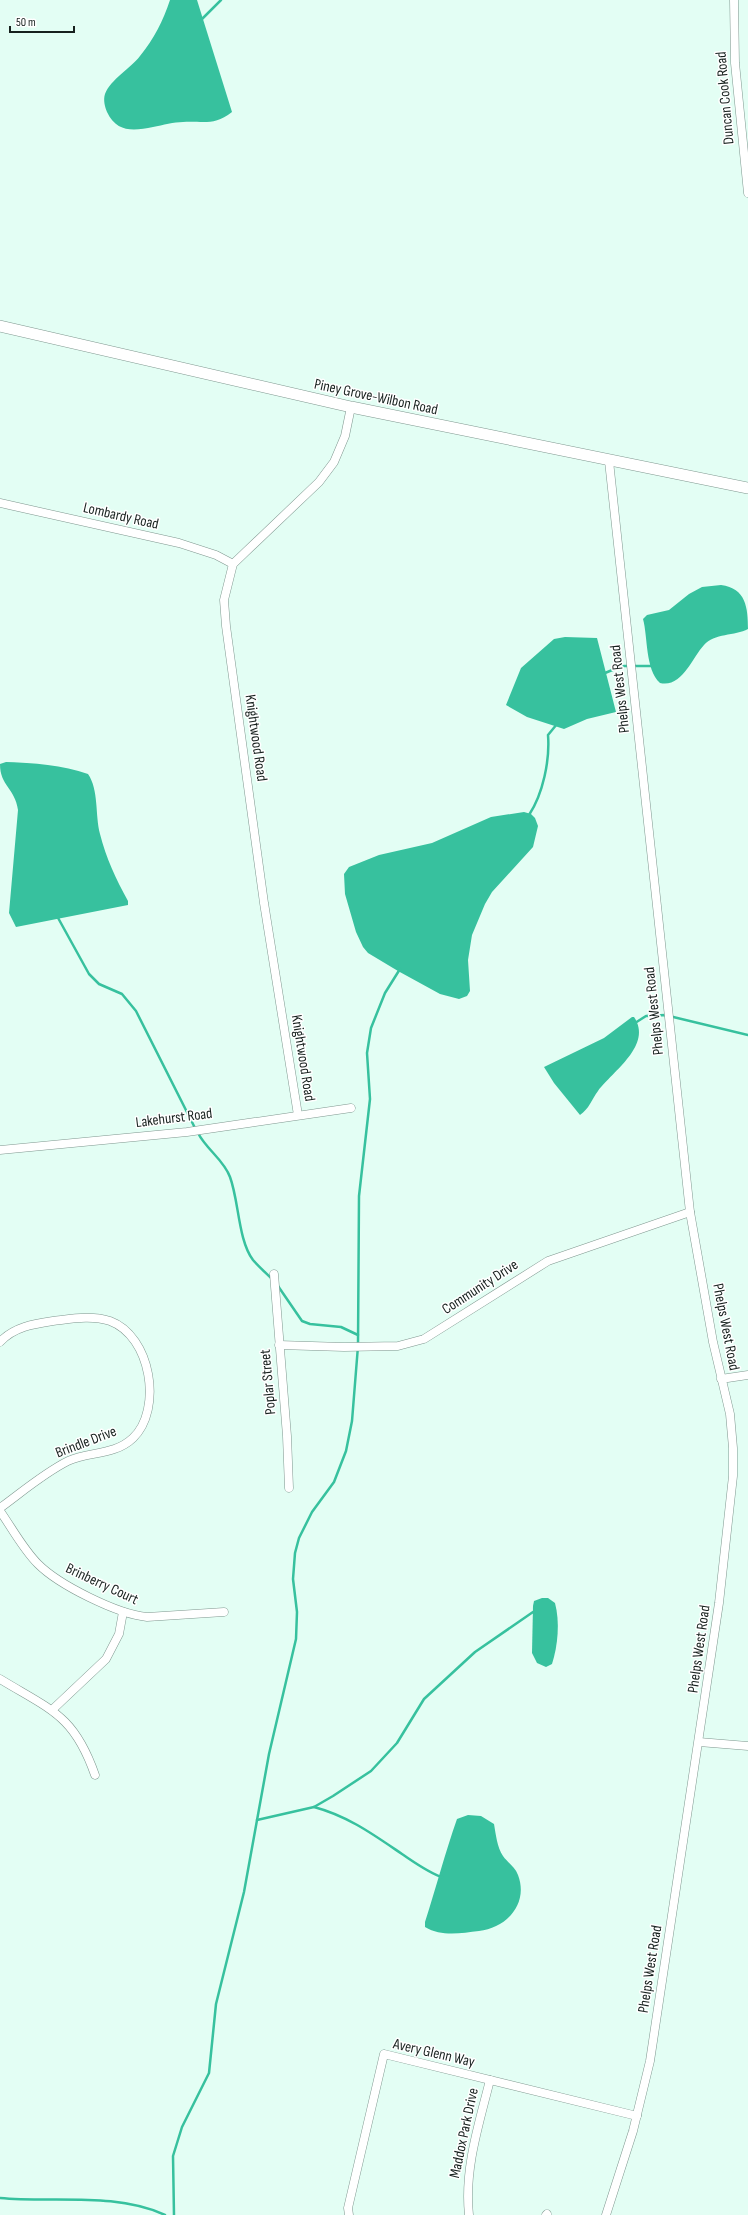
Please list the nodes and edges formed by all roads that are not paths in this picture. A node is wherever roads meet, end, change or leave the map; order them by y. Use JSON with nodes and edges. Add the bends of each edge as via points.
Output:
{"nodes":[{"id":1,"x":734,"y":0,"type":"edge"},
{"id":2,"x":748,"y":193,"type":"edge"},
{"id":3,"x":0,"y":326,"type":"edge"},
{"id":4,"x":352,"y":407,"type":"junction"},
{"id":5,"x":609,"y":461,"type":"junction"},
{"id":6,"x":748,"y":488,"type":"edge"},
{"id":7,"x":0,"y":503,"type":"edge"},
{"id":8,"x":233,"y":564,"type":"junction"},
{"id":9,"x":351,"y":1108,"type":"dead end"},
{"id":10,"x":298,"y":1115,"type":"junction"},
{"id":11,"x":0,"y":1150,"type":"edge"},
{"id":12,"x":690,"y":1212,"type":"junction"},
{"id":13,"x":274,"y":1274,"type":"dead end"},
{"id":14,"x":0,"y":1342,"type":"edge"},
{"id":15,"x":279,"y":1345,"type":"junction"},
{"id":16,"x":748,"y":1375,"type":"edge"},
{"id":17,"x":722,"y":1379,"type":"junction"},
{"id":18,"x":289,"y":1488,"type":"dead end"},
{"id":19,"x":0,"y":1508,"type":"edge"},
{"id":20,"x":0,"y":1511,"type":"edge"},
{"id":21,"x":123,"y":1612,"type":"junction"},
{"id":22,"x":224,"y":1612,"type":"dead end"},
{"id":23,"x":0,"y":1679,"type":"edge"},
{"id":24,"x":52,"y":1710,"type":"junction"},
{"id":25,"x":699,"y":1742,"type":"junction"},
{"id":26,"x":748,"y":1746,"type":"edge"},
{"id":27,"x":95,"y":1776,"type":"dead end"},
{"id":28,"x":490,"y":2080,"type":"junction"},
{"id":29,"x":637,"y":2116,"type":"junction"},
{"id":30,"x":349,"y":2215,"type":"edge"},
{"id":31,"x":469,"y":2215,"type":"edge"},
{"id":32,"x":606,"y":2215,"type":"edge"}],
"edges":[{"from":1,"to":2,"type":"street","name":"Duncan Cook Road","via":[[735,63]]},
{"from":3,"to":4,"type":"street","name":"Piney Grove-Wilbon Road"},
{"from":4,"to":5,"type":"street","name":"Piney Grove-Wilbon Road"},
{"from":4,"to":8,"type":"street","via":[[345,436],[334,462],[319,482]]},
{"from":5,"to":6,"type":"street","name":"Piney Grove-Wilbon Road"},
{"from":5,"to":12,"type":"street","name":"Phelps West Road"},
{"from":7,"to":8,"type":"street","name":"Lombardy Road","via":[[179,543],[216,555]]},
{"from":8,"to":10,"type":"street","name":"Knightwood Road","via":[[224,600],[226,626],[264,903]]},
{"from":9,"to":10,"type":"street","name":"Lakehurst Road"},
{"from":10,"to":11,"type":"street","name":"Lakehurst Road","via":[[187,1132]]},
{"from":12,"to":15,"type":"street","name":"Community Drive","via":[[548,1261],[424,1339],[398,1346]]},
{"from":12,"to":17,"type":"street","name":"Phelps West Road"},
{"from":13,"to":15,"type":"street","name":"Poplar Street"},
{"from":14,"to":19,"type":"street","name":"Brindle Drive","via":[[14,1331],[39,1323],[90,1317],[111,1321],[133,1338],[141,1350],[145,1362],[149,1400],[147,1415],[140,1430],[121,1447],[69,1461]]},
{"from":15,"to":18,"type":"street","name":"Poplar Street"},
{"from":16,"to":17,"type":"street"},
{"from":17,"to":25,"type":"street","name":"Phelps West Road","via":[[730,1414],[733,1476],[719,1603]]},
{"from":20,"to":21,"type":"street","name":"Brinberry Court","via":[[28,1552],[47,1572]]},
{"from":21,"to":22,"type":"street","name":"Brinberry Court","via":[[147,1617]]},
{"from":21,"to":24,"type":"street","via":[[119,1634],[106,1659]]},
{"from":23,"to":24,"type":"street"},
{"from":24,"to":27,"type":"street","via":[[76,1734]]},
{"from":25,"to":26,"type":"street"},
{"from":25,"to":29,"type":"street","name":"Phelps West Road","via":[[650,2062]]},
{"from":28,"to":29,"type":"street","name":"Avery Glenn Way"},
{"from":28,"to":30,"type":"street","name":"Avery Glenn Way","via":[[384,2054],[348,2208]]},
{"from":28,"to":31,"type":"street","name":"Maddox Park Drive","via":[[468,2172],[466,2192]]},
{"from":29,"to":32,"type":"street","name":"Phelps West Road"}]}
